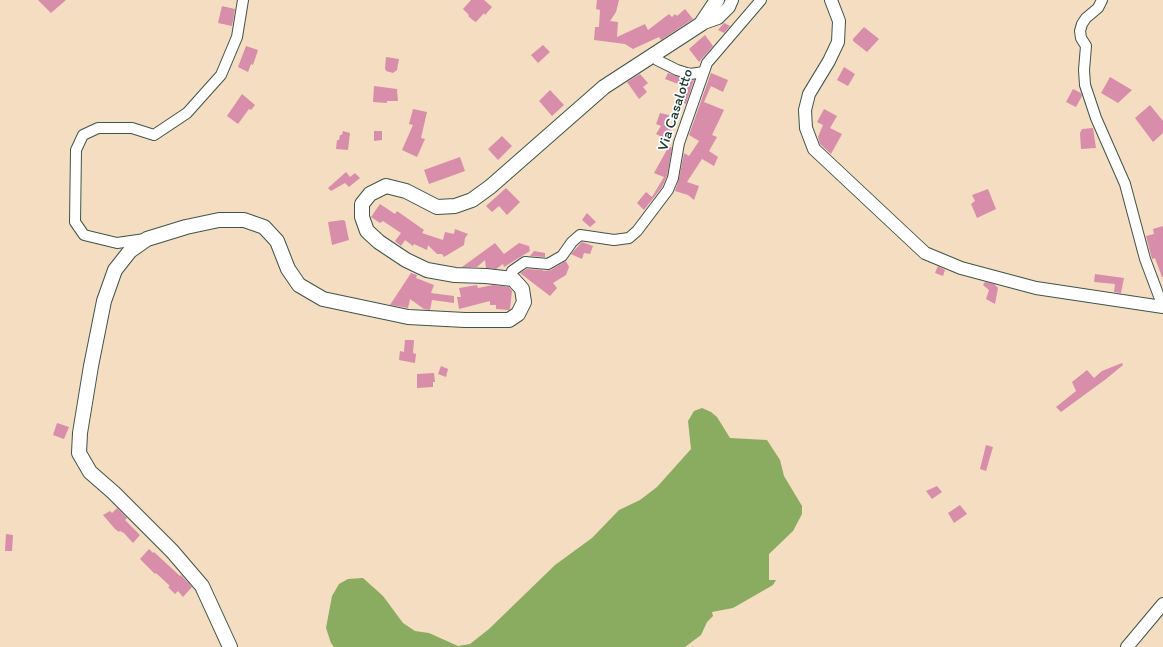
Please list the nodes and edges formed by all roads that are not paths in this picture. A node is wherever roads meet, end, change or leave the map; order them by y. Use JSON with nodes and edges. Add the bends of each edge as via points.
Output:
{"nodes":[{"id":1,"x":243,"y":0,"type":"edge"},
{"id":2,"x":717,"y":0,"type":"edge"},
{"id":3,"x":732,"y":0,"type":"edge"},
{"id":4,"x":761,"y":0,"type":"edge"},
{"id":5,"x":831,"y":0,"type":"edge"},
{"id":6,"x":1102,"y":0,"type":"edge"},
{"id":7,"x":701,"y":24,"type":"junction"},
{"id":8,"x":654,"y":55,"type":"junction"},
{"id":9,"x":704,"y":72,"type":"junction"},
{"id":10,"x":147,"y":239,"type":"junction"},
{"id":11,"x":509,"y":279,"type":"junction"},
{"id":12,"x":1163,"y":307,"type":"edge"},
{"id":13,"x":1163,"y":604,"type":"edge"},
{"id":14,"x":230,"y":647,"type":"edge"},
{"id":15,"x":1127,"y":647,"type":"edge"}],
"edges":[{"from":1,"to":10,"type":"street","via":[[237,37],[221,75],[188,113],[154,135],[132,128],[98,128],[83,135],[76,150],[75,222],[84,235],[117,242]]},
{"from":2,"to":7,"type":"main road"},
{"from":3,"to":7,"type":"street","via":[[718,18]]},
{"from":4,"to":9,"type":"street","name":"Via Casalotto","via":[[707,63]]},
{"from":5,"to":12,"type":"street","via":[[839,21],[838,42],[809,94],[805,110],[806,128],[814,149],[925,253],[961,268],[1036,288]]},
{"from":6,"to":12,"type":"street","via":[[1098,8],[1086,18],[1080,31],[1086,46],[1085,85],[1096,118],[1125,184],[1145,259]]},
{"from":7,"to":8,"type":"main road"},
{"from":8,"to":9,"type":"street","via":[[657,60],[677,70],[690,74]]},
{"from":8,"to":11,"type":"main road","via":[[604,87],[472,200],[455,206],[437,207],[406,191],[386,186],[370,194],[362,204],[362,217],[367,231],[406,260],[427,270]]},
{"from":9,"to":11,"type":"street","name":"Via Casalotto","via":[[679,143],[673,178],[668,190],[637,231],[629,238],[614,240],[580,235],[562,256],[548,264],[525,262],[512,271]]},
{"from":10,"to":11,"type":"main road","via":[[218,220],[244,220],[264,227],[277,241],[288,269],[299,285],[323,299],[408,317],[509,320],[518,314],[524,302],[522,289],[513,279]]},
{"from":10,"to":14,"type":"main road","via":[[130,252],[115,270],[104,301],[82,418],[79,453],[90,472],[172,551],[202,586]]},
{"from":13,"to":15,"type":"street"}]}
